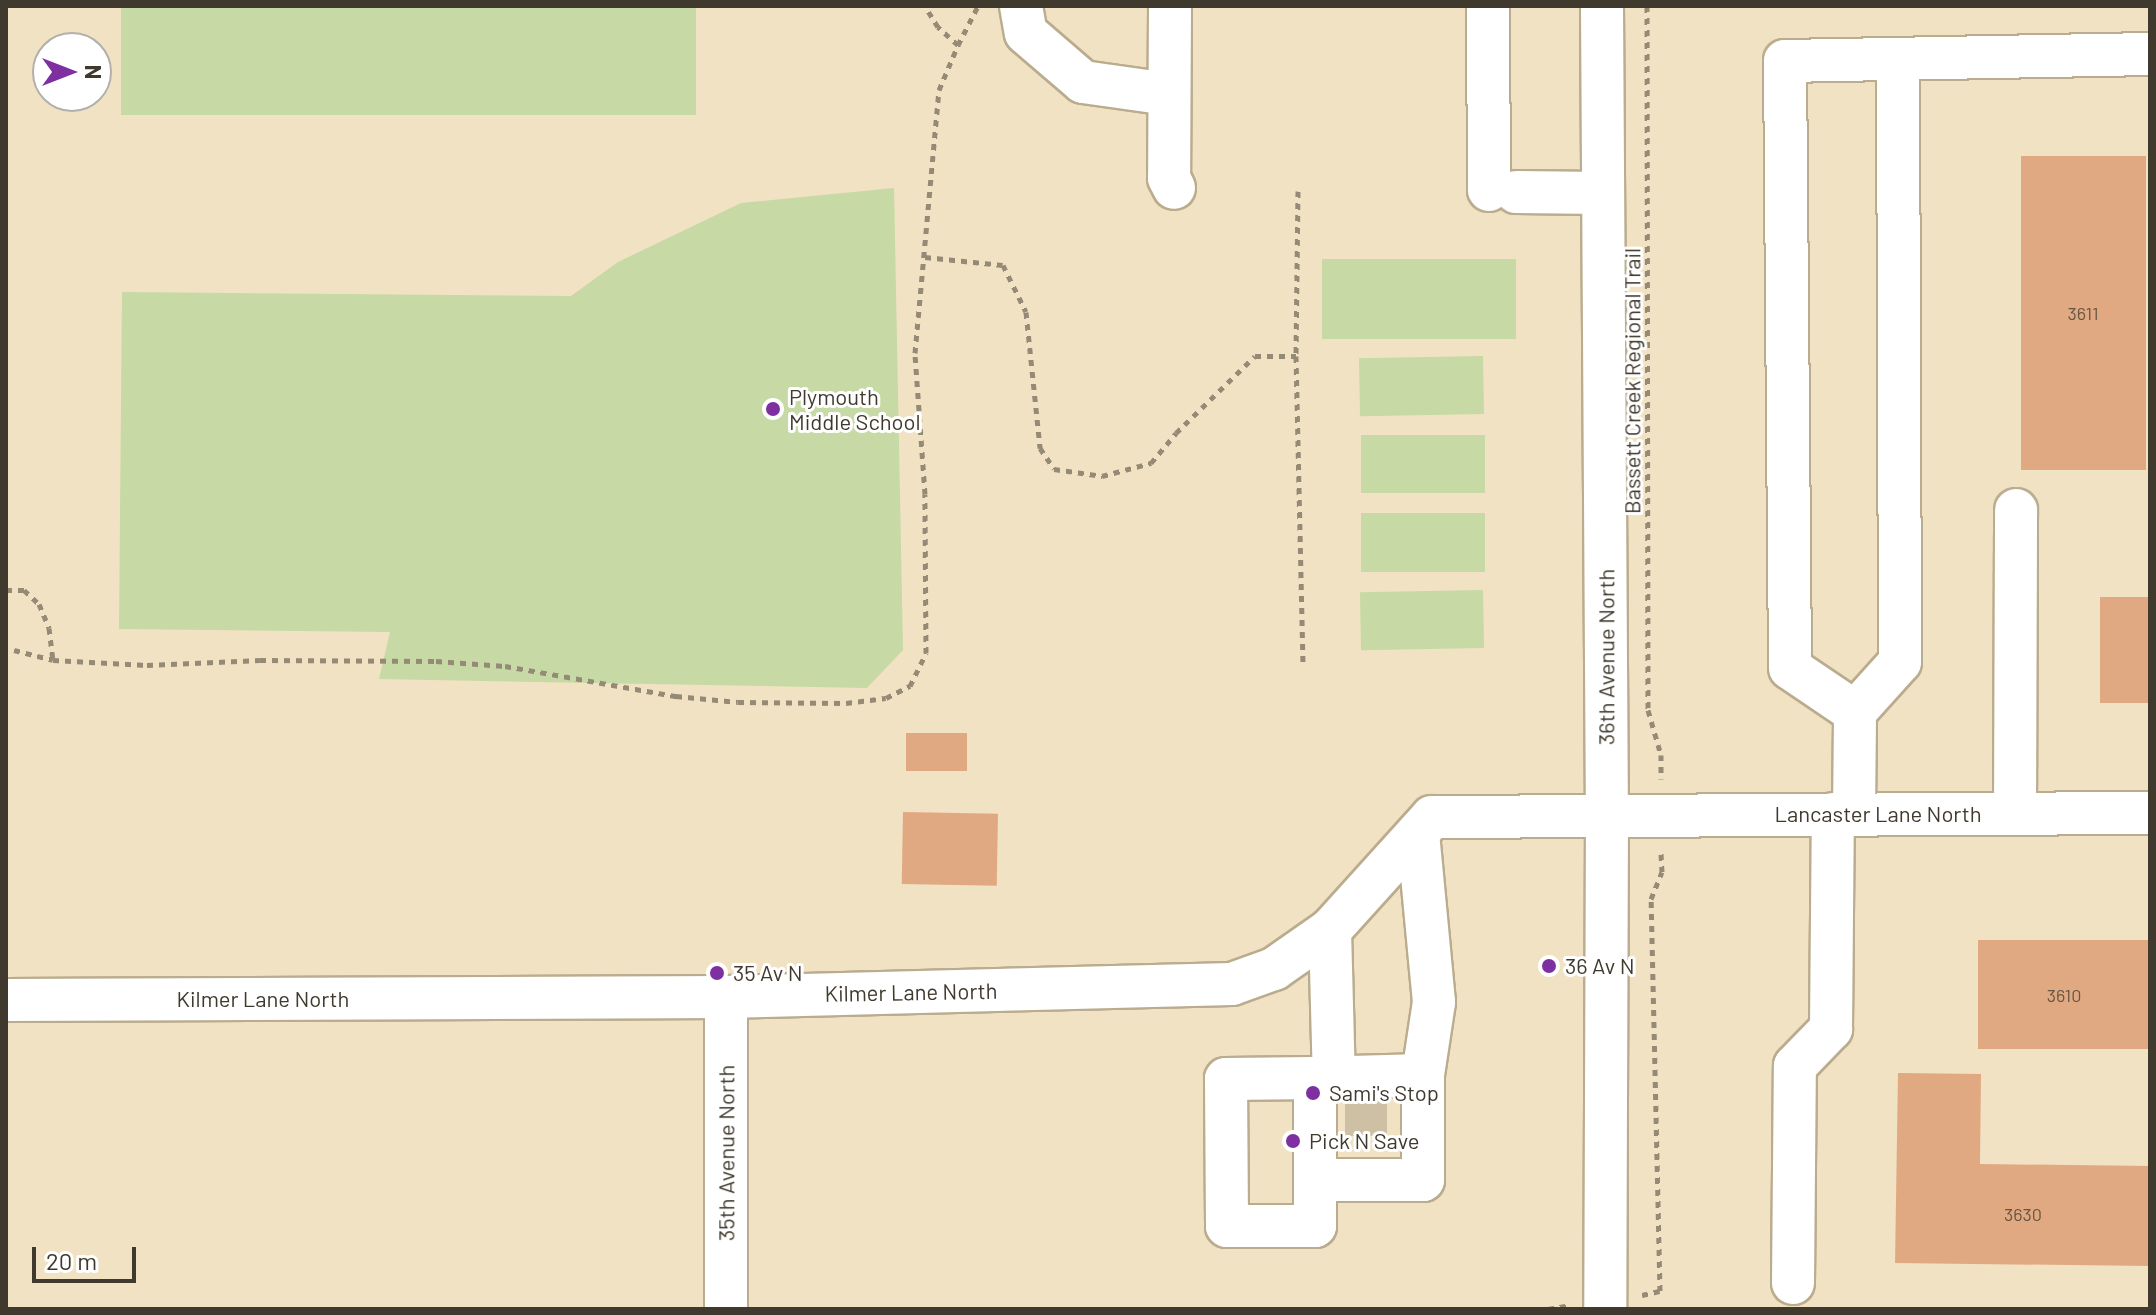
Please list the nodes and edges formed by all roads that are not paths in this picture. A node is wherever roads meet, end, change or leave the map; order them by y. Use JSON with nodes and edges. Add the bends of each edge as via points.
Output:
{"nodes":[{"id":1,"x":1021,"y":6,"type":"edge"},
{"id":2,"x":1170,"y":6,"type":"edge"},
{"id":3,"x":1488,"y":6,"type":"edge"},
{"id":4,"x":1602,"y":6,"type":"edge"},
{"id":5,"x":2150,"y":54,"type":"edge"},
{"id":6,"x":1898,"y":60,"type":"junction"},
{"id":7,"x":1168,"y":94,"type":"junction"},
{"id":8,"x":1174,"y":188,"type":"dead end"},
{"id":9,"x":1602,"y":193,"type":"junction"},
{"id":10,"x":2016,"y":510,"type":"dead end"},
{"id":11,"x":1855,"y":712,"type":"junction"},
{"id":12,"x":2150,"y":813,"type":"edge"},
{"id":13,"x":1843,"y":814,"type":"junction"},
{"id":14,"x":2015,"y":814,"type":"junction"},
{"id":15,"x":1607,"y":815,"type":"junction"},
{"id":16,"x":1418,"y":833,"type":"junction"},
{"id":17,"x":1330,"y":930,"type":"junction"},
{"id":18,"x":726,"y":997,"type":"junction"},
{"id":19,"x":6,"y":1000,"type":"edge"},
{"id":20,"x":1423,"y":1075,"type":"junction"},
{"id":21,"x":1345,"y":1082,"type":"junction"},
{"id":22,"x":1315,"y":1180,"type":"junction"},
{"id":23,"x":1793,"y":1283,"type":"dead end"},
{"id":24,"x":726,"y":1309,"type":"edge"},
{"id":25,"x":1605,"y":1309,"type":"edge"}],
"edges":[{"from":1,"to":7,"type":"street","via":[[1026,33],[1083,82]]},
{"from":2,"to":7,"type":"street"},
{"from":3,"to":9,"type":"street","via":[[1488,91],[1502,191]]},
{"from":4,"to":9,"type":"street","name":"36th Avenue North"},
{"from":5,"to":6,"type":"street"},
{"from":6,"to":11,"type":"street","via":[[1900,662]]},
{"from":6,"to":11,"type":"street","via":[[1785,61],[1790,668]]},
{"from":7,"to":8,"type":"street","via":[[1169,178]]},
{"from":9,"to":15,"type":"street","name":"36th Avenue North"},
{"from":10,"to":14,"type":"street"},
{"from":11,"to":13,"type":"street"},
{"from":12,"to":14,"type":"street","name":"Lancaster Lane North"},
{"from":13,"to":14,"type":"street","name":"Lancaster Lane North"},
{"from":13,"to":15,"type":"street","name":"Lancaster Lane North"},
{"from":13,"to":23,"type":"street","via":[[1831,1029],[1795,1066]]},
{"from":15,"to":16,"type":"street","name":"Kilmer Lane North","via":[[1432,817]]},
{"from":15,"to":25,"type":"street","name":"36th Avenue North"},
{"from":16,"to":17,"type":"street","name":"Kilmer Lane North"},
{"from":16,"to":20,"type":"street","via":[[1434,1002]]},
{"from":17,"to":18,"type":"street","name":"Kilmer Lane North","via":[[1274,969],[1232,984]]},
{"from":17,"to":21,"type":"street"},
{"from":18,"to":19,"type":"street","name":"Kilmer Lane North"},
{"from":18,"to":24,"type":"street","name":"35th Avenue North"},
{"from":20,"to":21,"type":"street"},
{"from":20,"to":22,"type":"street","via":[[1423,1180],[1366,1173]]},
{"from":21,"to":22,"type":"street"},
{"from":21,"to":22,"type":"street","via":[[1226,1079],[1227,1226],[1315,1226]]}]}
